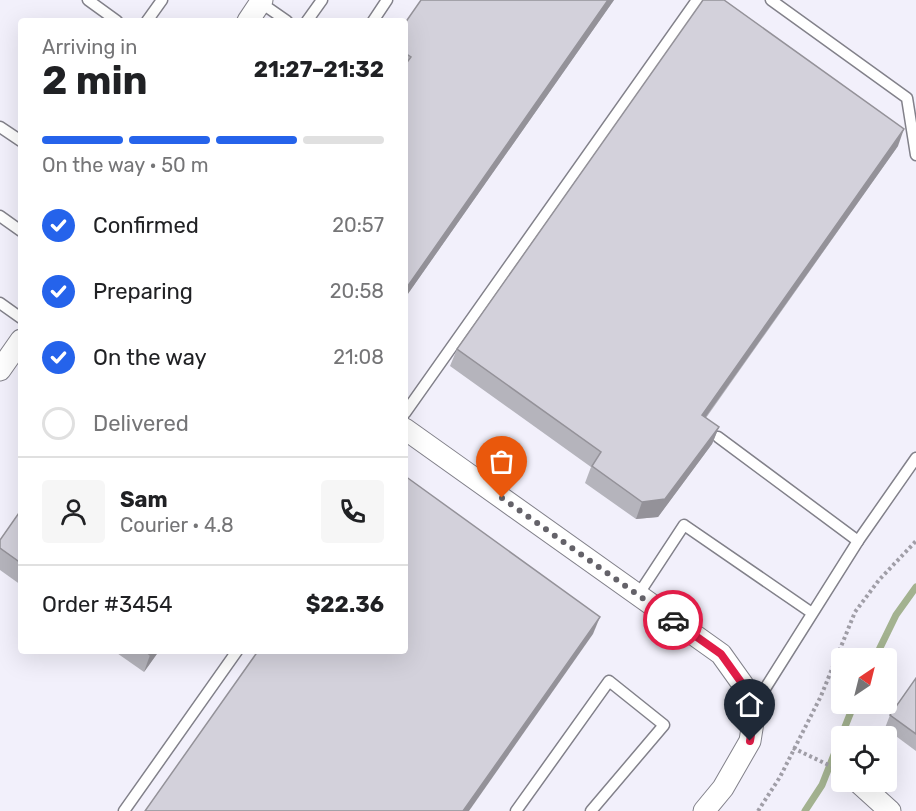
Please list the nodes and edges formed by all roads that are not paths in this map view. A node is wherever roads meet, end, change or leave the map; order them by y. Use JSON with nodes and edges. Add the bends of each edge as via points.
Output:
{"nodes":[{"id":1,"x":88,"y":0,"type":"edge"},
{"id":2,"x":162,"y":0,"type":"edge"},
{"id":3,"x":322,"y":0,"type":"edge"},
{"id":4,"x":387,"y":0,"type":"edge"},
{"id":5,"x":697,"y":0,"type":"edge"},
{"id":6,"x":771,"y":0,"type":"edge"},
{"id":7,"x":262,"y":1,"type":"edge"},
{"id":8,"x":113,"y":18,"type":"edge"},
{"id":9,"x":149,"y":18,"type":"edge"},
{"id":10,"x":250,"y":18,"type":"edge"},
{"id":11,"x":283,"y":18,"type":"edge"},
{"id":12,"x":309,"y":18,"type":"edge"},
{"id":13,"x":375,"y":18,"type":"edge"},
{"id":14,"x":0,"y":126,"type":"edge"},
{"id":15,"x":18,"y":139,"type":"edge"},
{"id":16,"x":916,"y":155,"type":"edge"},
{"id":17,"x":0,"y":216,"type":"edge"},
{"id":18,"x":18,"y":229,"type":"edge"},
{"id":19,"x":0,"y":303,"type":"edge"},
{"id":20,"x":18,"y":316,"type":"edge"},
{"id":21,"x":18,"y":344,"type":"edge"},
{"id":22,"x":0,"y":370,"type":"edge"},
{"id":23,"x":408,"y":409,"type":"edge"},
{"id":24,"x":408,"y":431,"type":"edge"},
{"id":25,"x":718,"y":437,"type":"edge"},
{"id":26,"x":916,"y":458,"type":"edge"},
{"id":27,"x":858,"y":541,"type":"junction"},
{"id":28,"x":638,"y":595,"type":"junction"},
{"id":29,"x":812,"y":613,"type":"junction"},
{"id":30,"x":235,"y":654,"type":"edge"},
{"id":31,"x":756,"y":703,"type":"junction"},
{"id":32,"x":868,"y":792,"type":"edge"},
{"id":33,"x":124,"y":811,"type":"edge"},
{"id":34,"x":516,"y":811,"type":"edge"},
{"id":35,"x":591,"y":811,"type":"edge"},
{"id":36,"x":704,"y":811,"type":"edge"},
{"id":37,"x":890,"y":811,"type":"edge"}],
"edges":[{"from":1,"to":8,"type":"lane"},
{"from":2,"to":9,"type":"lane"},
{"from":3,"to":12,"type":"lane"},
{"from":4,"to":13,"type":"lane"},
{"from":5,"to":23,"type":"lane"},
{"from":6,"to":16,"type":"lane","via":[[907,98]]},
{"from":7,"to":10,"type":"street"},
{"from":7,"to":11,"type":"lane"},
{"from":14,"to":15,"type":"lane"},
{"from":17,"to":18,"type":"lane"},
{"from":19,"to":20,"type":"lane"},
{"from":21,"to":22,"type":"street"},
{"from":24,"to":28,"type":"street"},
{"from":25,"to":27,"type":"lane"},
{"from":26,"to":27,"type":"lane"},
{"from":27,"to":29,"type":"lane"},
{"from":28,"to":29,"type":"lane","via":[[684,525]]},
{"from":28,"to":31,"type":"street","via":[[721,654]]},
{"from":29,"to":31,"type":"lane"},
{"from":30,"to":33,"type":"lane"},
{"from":31,"to":36,"type":"street","via":[[750,741],[723,788]]},
{"from":32,"to":37,"type":"street"},
{"from":34,"to":35,"type":"lane","via":[[609,681],[664,724]]}]}
